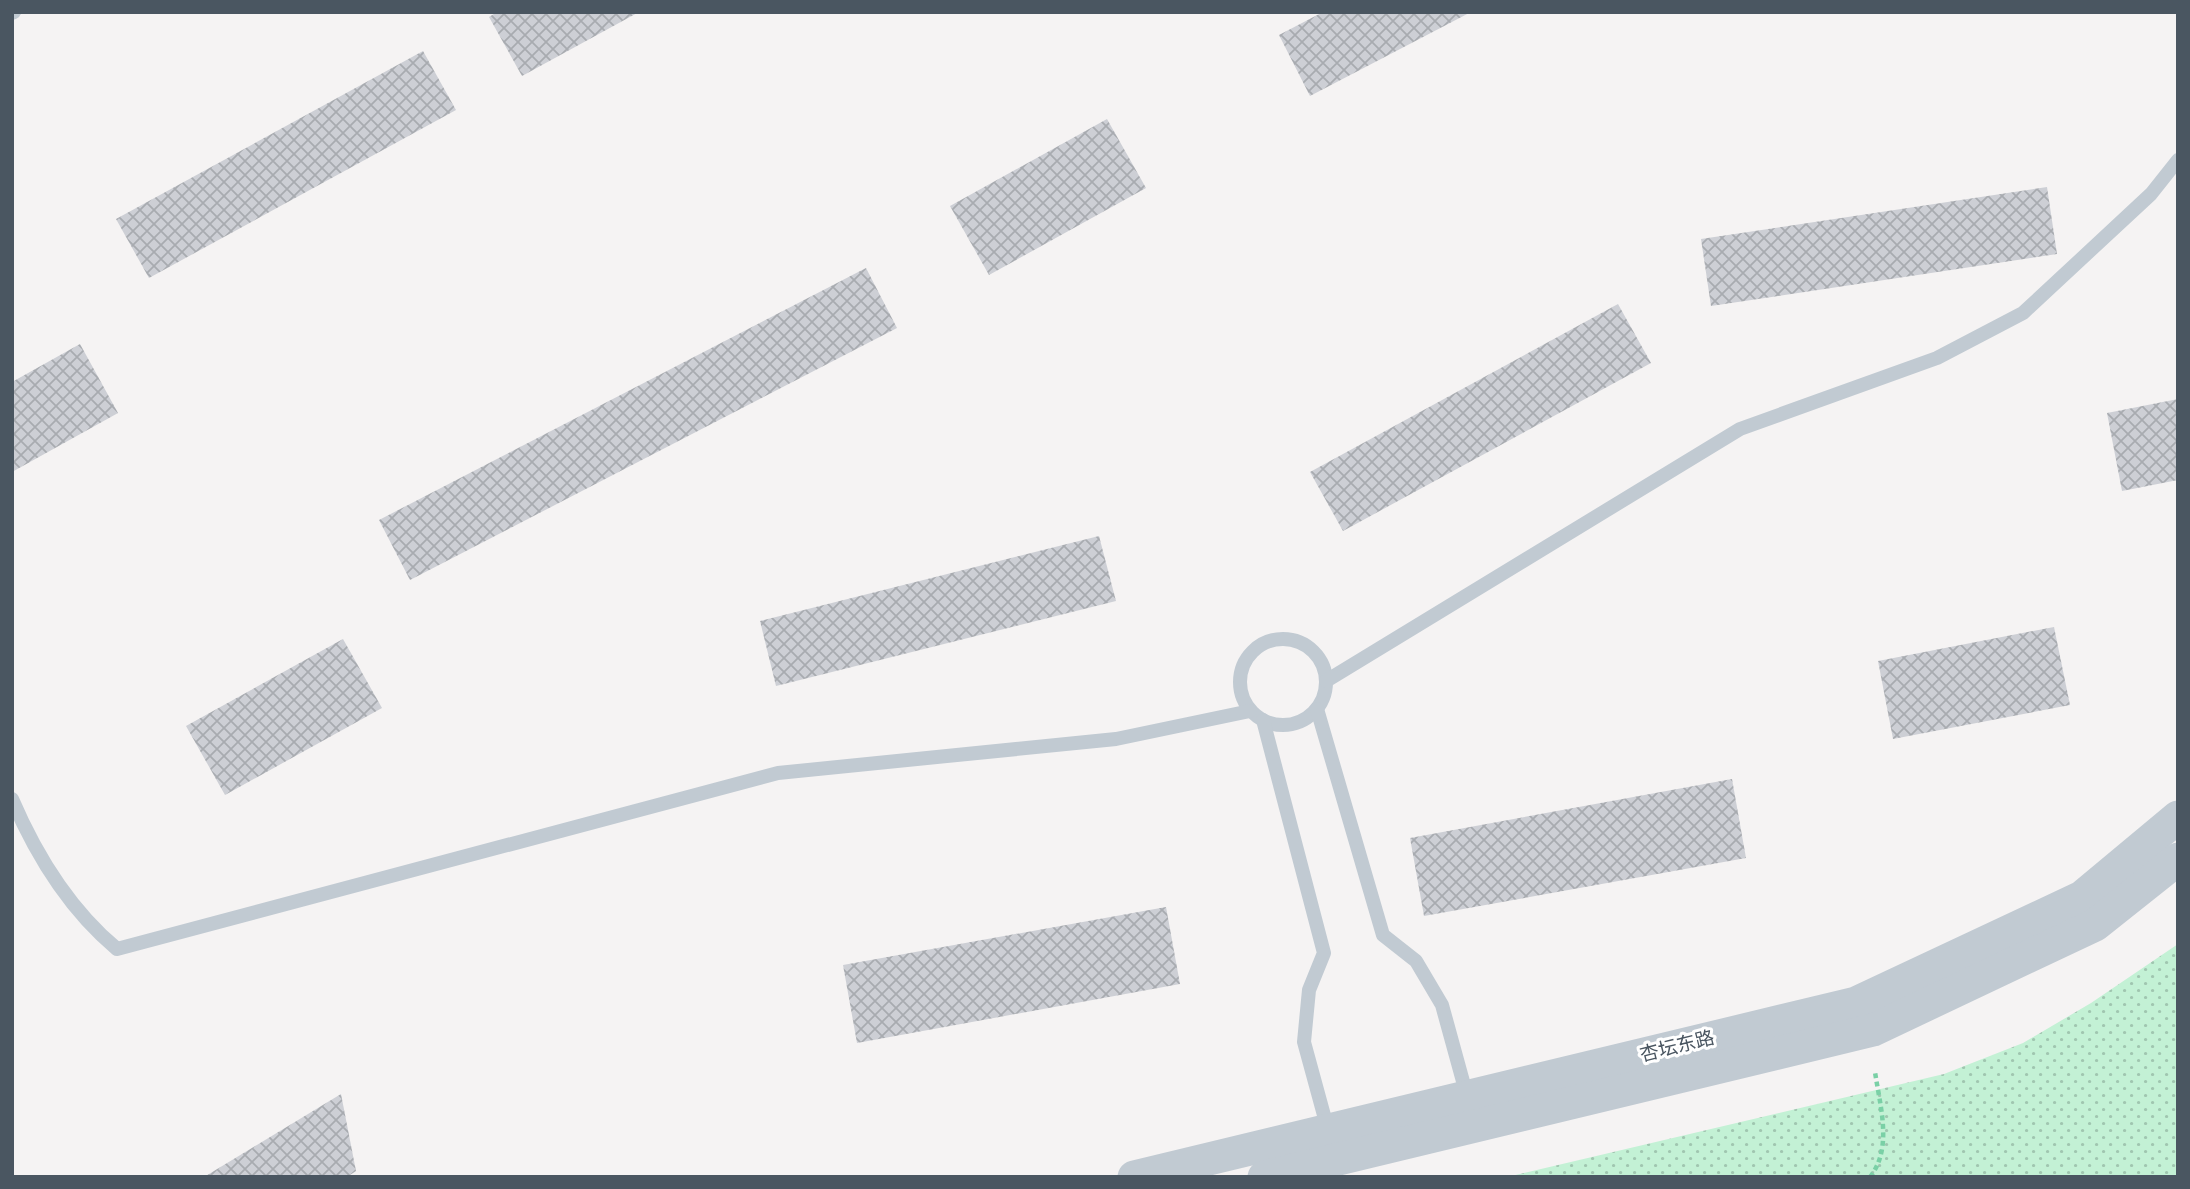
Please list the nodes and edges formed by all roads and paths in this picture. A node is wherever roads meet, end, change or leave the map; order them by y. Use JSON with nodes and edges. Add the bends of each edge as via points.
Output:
{"nodes":[{"id":1,"x":2178,"y":160,"type":"edge"},
{"id":2,"x":1326,"y":681,"type":"junction"},
{"id":3,"x":1317,"y":709,"type":"junction"},
{"id":4,"x":1256,"y":716,"type":"junction"},
{"id":5,"x":12,"y":799,"type":"edge"},
{"id":6,"x":2178,"y":817,"type":"edge"},
{"id":7,"x":2178,"y":859,"type":"edge"},
{"id":8,"x":1875,"y":1072,"type":"dead end"},
{"id":9,"x":1467,"y":1096,"type":"junction"},
{"id":10,"x":1328,"y":1130,"type":"junction"},
{"id":11,"x":1134,"y":1177,"type":"edge"},
{"id":12,"x":1264,"y":1177,"type":"edge"},
{"id":13,"x":1870,"y":1177,"type":"edge"}],
"edges":[{"from":1,"to":2,"type":"lane","via":[[2151,194],[2022,313],[1937,358],[1740,429]]},
{"from":2,"to":3,"type":"lane"},
{"from":2,"to":4,"type":"lane","via":[[1324,667],[1307,646],[1294,640],[1267,641],[1246,659],[1239,685]]},
{"from":3,"to":4,"type":"lane","via":[[1292,724]]},
{"from":3,"to":9,"type":"lane","via":[[1382,935],[1416,961],[1442,1004]]},
{"from":4,"to":5,"type":"lane","via":[[1116,739],[778,772],[117,949],[90,927],[33,846]]},
{"from":4,"to":10,"type":"lane","via":[[1324,953],[1309,990],[1304,1042]]},
{"from":6,"to":9,"type":"street","name":"杏坛东路","via":[[2082,897],[1856,1003]]},
{"from":7,"to":12,"type":"street","name":"杏坛东路","via":[[2095,925],[1873,1030]]},
{"from":8,"to":13,"type":"path","via":[[1884,1131],[1877,1167]]},
{"from":9,"to":10,"type":"street","name":"杏坛东路"},
{"from":10,"to":11,"type":"street","name":"杏坛东路"}]}
